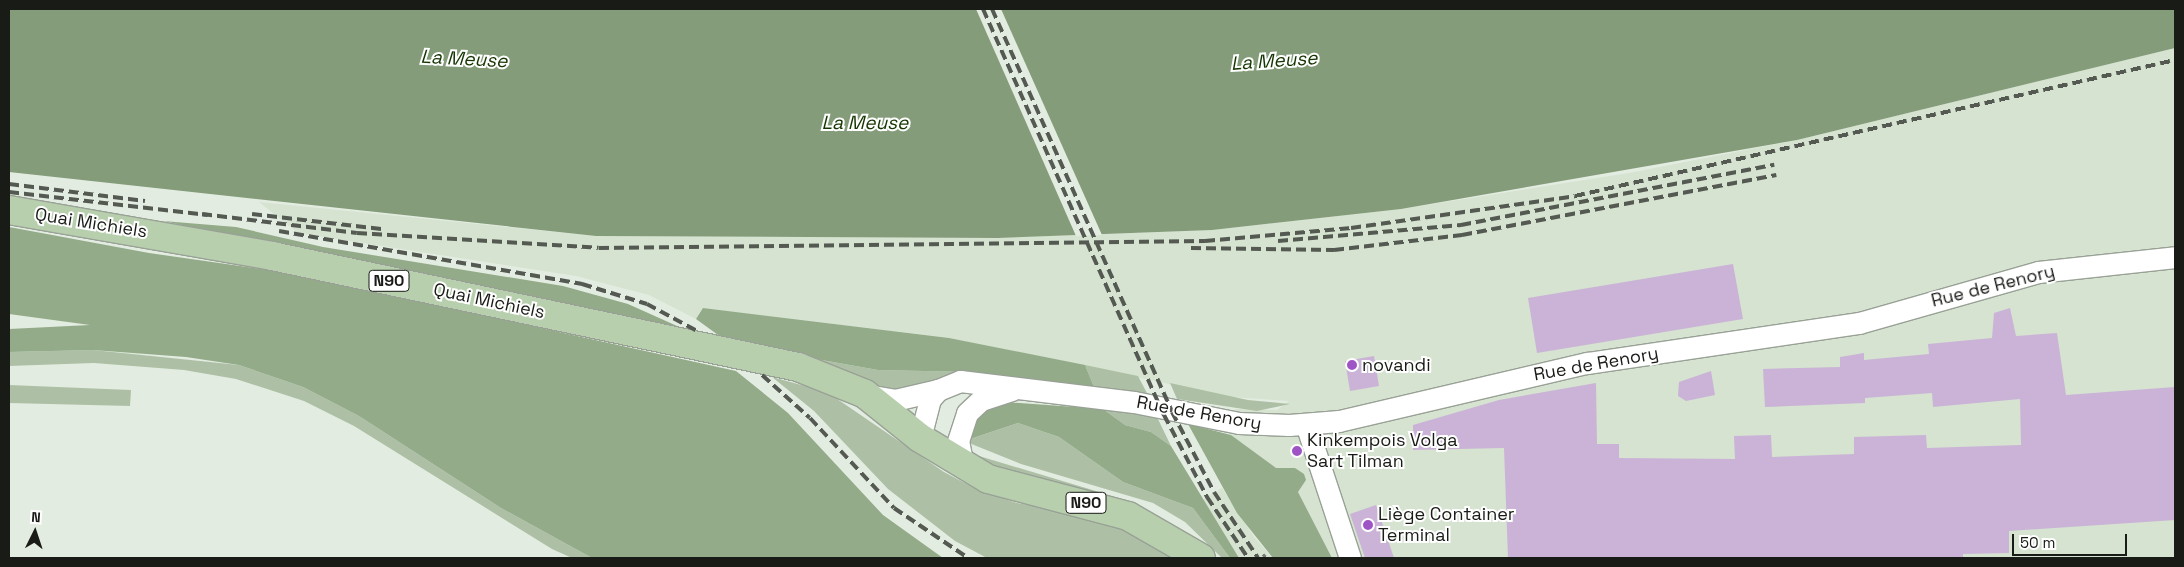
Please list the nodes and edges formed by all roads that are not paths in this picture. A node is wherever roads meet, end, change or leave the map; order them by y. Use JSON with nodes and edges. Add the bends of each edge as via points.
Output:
{"nodes":[{"id":1,"x":9,"y":210,"type":"edge"},
{"id":2,"x":2175,"y":257,"type":"edge"},
{"id":3,"x":1015,"y":389,"type":"junction"},
{"id":4,"x":938,"y":390,"type":"junction"},
{"id":5,"x":864,"y":394,"type":"junction"},
{"id":6,"x":1306,"y":424,"type":"junction"},
{"id":7,"x":961,"y":428,"type":"junction"},
{"id":8,"x":925,"y":440,"type":"junction"},
{"id":9,"x":963,"y":466,"type":"junction"},
{"id":10,"x":1201,"y":558,"type":"edge"},
{"id":11,"x":1350,"y":558,"type":"edge"}],
"edges":[{"from":1,"to":5,"type":"main road","name":"Quai Michiels","number":"N90","via":[[206,243],[768,359],[816,373]]},
{"from":2,"to":6,"type":"street","name":"Rue de Renory","via":[[2038,272],[1840,327],[1587,363],[1368,416]]},
{"from":3,"to":4,"type":"street","name":"Rue de Renory","via":[[970,381]]},
{"from":3,"to":6,"type":"street","name":"Rue de Renory","via":[[1134,402],[1239,423]]},
{"from":3,"to":7,"type":"street","name":"Rue de Renory","via":[[981,400],[967,413]]},
{"from":4,"to":5,"type":"street","name":"Rue de Renory","via":[[895,400]]},
{"from":4,"to":8,"type":"street","via":[[927,406]]},
{"from":5,"to":8,"type":"main road","name":"Quai Michiels","number":"N90"},
{"from":6,"to":11,"type":"street"},
{"from":7,"to":8,"type":"street","name":"Rue de Renory","via":[[947,440]]},
{"from":7,"to":9,"type":"street"},
{"from":8,"to":9,"type":"main road","number":"N90"},
{"from":9,"to":10,"type":"main road","number":"N90","via":[[1009,487],[1128,516]]}]}
